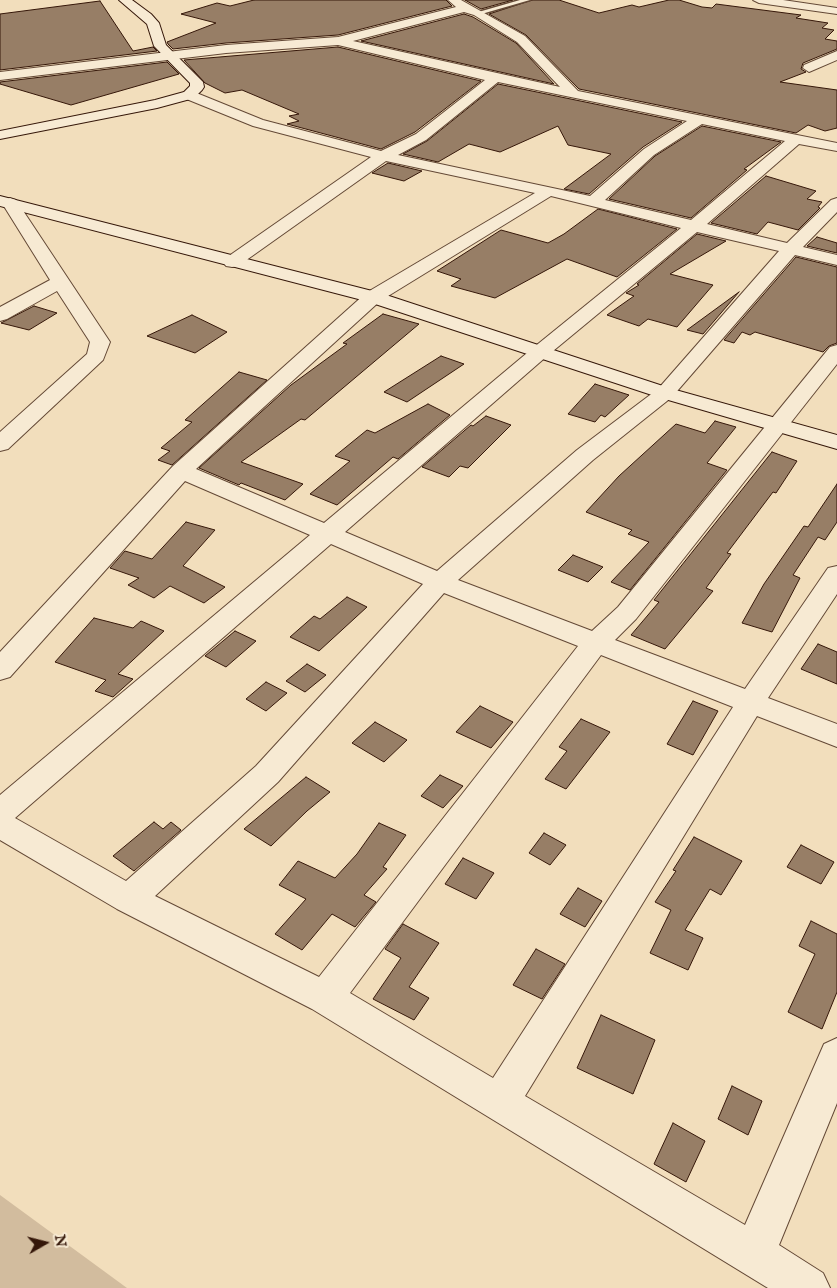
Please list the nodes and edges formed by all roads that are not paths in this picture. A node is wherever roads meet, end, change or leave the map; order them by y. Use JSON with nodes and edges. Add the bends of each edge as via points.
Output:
{"nodes":[{"id":1,"x":125,"y":0,"type":"edge"},
{"id":2,"x":454,"y":0,"type":"edge"},
{"id":3,"x":526,"y":0,"type":"edge"},
{"id":4,"x":760,"y":0,"type":"edge"},
{"id":5,"x":465,"y":8,"type":"junction"},
{"id":6,"x":837,"y":11,"type":"edge"},
{"id":7,"x":478,"y":13,"type":"junction"},
{"id":8,"x":338,"y":41,"type":"junction"},
{"id":9,"x":837,"y":55,"type":"edge"},
{"id":10,"x":171,"y":56,"type":"junction"},
{"id":11,"x":809,"y":68,"type":"dead end"},
{"id":12,"x":0,"y":76,"type":"edge"},
{"id":13,"x":494,"y":78,"type":"junction"},
{"id":14,"x":572,"y":92,"type":"junction"},
{"id":15,"x":188,"y":95,"type":"junction"},
{"id":16,"x":700,"y":119,"type":"junction"},
{"id":17,"x":0,"y":135,"type":"edge"},
{"id":18,"x":796,"y":139,"type":"junction"},
{"id":19,"x":837,"y":147,"type":"edge"},
{"id":20,"x":383,"y":156,"type":"junction"},
{"id":21,"x":549,"y":191,"type":"junction"},
{"id":22,"x":5,"y":202,"type":"edge"},
{"id":23,"x":592,"y":202,"type":"junction"},
{"id":24,"x":837,"y":203,"type":"edge"},
{"id":25,"x":695,"y":225,"type":"junction"},
{"id":26,"x":790,"y":250,"type":"junction"},
{"id":27,"x":837,"y":260,"type":"edge"},
{"id":28,"x":232,"y":262,"type":"junction"},
{"id":29,"x":60,"y":282,"type":"junction"},
{"id":30,"x":373,"y":297,"type":"junction"},
{"id":31,"x":0,"y":315,"type":"edge"},
{"id":32,"x":837,"y":351,"type":"edge"},
{"id":33,"x":540,"y":352,"type":"junction"},
{"id":34,"x":665,"y":393,"type":"junction"},
{"id":35,"x":778,"y":425,"type":"junction"},
{"id":36,"x":837,"y":442,"type":"edge"},
{"id":37,"x":0,"y":444,"type":"edge"},
{"id":38,"x":181,"y":471,"type":"junction"},
{"id":39,"x":328,"y":534,"type":"junction"},
{"id":40,"x":837,"y":574,"type":"edge"},
{"id":41,"x":440,"y":582,"type":"junction"},
{"id":42,"x":596,"y":643,"type":"junction"},
{"id":43,"x":0,"y":670,"type":"edge"},
{"id":44,"x":751,"y":702,"type":"junction"},
{"id":45,"x":837,"y":736,"type":"edge"},
{"id":46,"x":0,"y":813,"type":"edge"},
{"id":47,"x":0,"y":825,"type":"edge"},
{"id":48,"x":129,"y":899,"type":"junction"},
{"id":49,"x":325,"y":998,"type":"junction"},
{"id":50,"x":837,"y":1056,"type":"edge"},
{"id":51,"x":500,"y":1102,"type":"junction"},
{"id":52,"x":754,"y":1254,"type":"junction"},
{"id":53,"x":808,"y":1288,"type":"edge"}],
"edges":[{"from":1,"to":10,"type":"street","via":[[153,23],[160,46]]},
{"from":2,"to":5,"type":"street"},
{"from":3,"to":7,"type":"lane"},
{"from":4,"to":6,"type":"street"},
{"from":5,"to":7,"type":"street"},
{"from":5,"to":8,"type":"street"},
{"from":7,"to":14,"type":"street","via":[[522,40]]},
{"from":8,"to":10,"type":"street"},
{"from":8,"to":13,"type":"street"},
{"from":9,"to":11,"type":"street"},
{"from":10,"to":12,"type":"street"},
{"from":10,"to":15,"type":"street","via":[[196,82],[197,87]]},
{"from":13,"to":14,"type":"street"},
{"from":13,"to":20,"type":"street","via":[[472,99],[421,137]]},
{"from":14,"to":16,"type":"street"},
{"from":15,"to":17,"type":"street"},
{"from":15,"to":20,"type":"street","via":[[258,123]]},
{"from":16,"to":18,"type":"street"},
{"from":16,"to":23,"type":"street","via":[[649,152]]},
{"from":18,"to":19,"type":"street"},
{"from":18,"to":25,"type":"street"},
{"from":20,"to":21,"type":"street"},
{"from":20,"to":28,"type":"street"},
{"from":21,"to":23,"type":"street"},
{"from":21,"to":30,"type":"street"},
{"from":22,"to":28,"type":"street"},
{"from":22,"to":29,"type":"street"},
{"from":23,"to":25,"type":"street"},
{"from":24,"to":26,"type":"street"},
{"from":25,"to":26,"type":"street"},
{"from":25,"to":33,"type":"street"},
{"from":26,"to":27,"type":"street"},
{"from":26,"to":34,"type":"street"},
{"from":28,"to":30,"type":"street"},
{"from":29,"to":31,"type":"street"},
{"from":29,"to":37,"type":"street","via":[[100,342],[96,356]]},
{"from":30,"to":33,"type":"street"},
{"from":30,"to":38,"type":"street"},
{"from":32,"to":35,"type":"street"},
{"from":33,"to":34,"type":"street"},
{"from":33,"to":39,"type":"street"},
{"from":34,"to":35,"type":"street"},
{"from":34,"to":41,"type":"street","via":[[585,455]]},
{"from":35,"to":36,"type":"street"},
{"from":35,"to":42,"type":"street","via":[[627,613]]},
{"from":38,"to":39,"type":"street"},
{"from":38,"to":43,"type":"street"},
{"from":39,"to":41,"type":"street"},
{"from":39,"to":46,"type":"street"},
{"from":40,"to":44,"type":"street"},
{"from":41,"to":42,"type":"street"},
{"from":41,"to":48,"type":"street","via":[[267,774]]},
{"from":42,"to":44,"type":"street"},
{"from":42,"to":49,"type":"street"},
{"from":44,"to":45,"type":"street"},
{"from":44,"to":51,"type":"street"},
{"from":47,"to":48,"type":"street"},
{"from":48,"to":49,"type":"street"},
{"from":49,"to":51,"type":"street"},
{"from":50,"to":52,"type":"street"},
{"from":51,"to":52,"type":"street"},
{"from":52,"to":53,"type":"street"}]}
